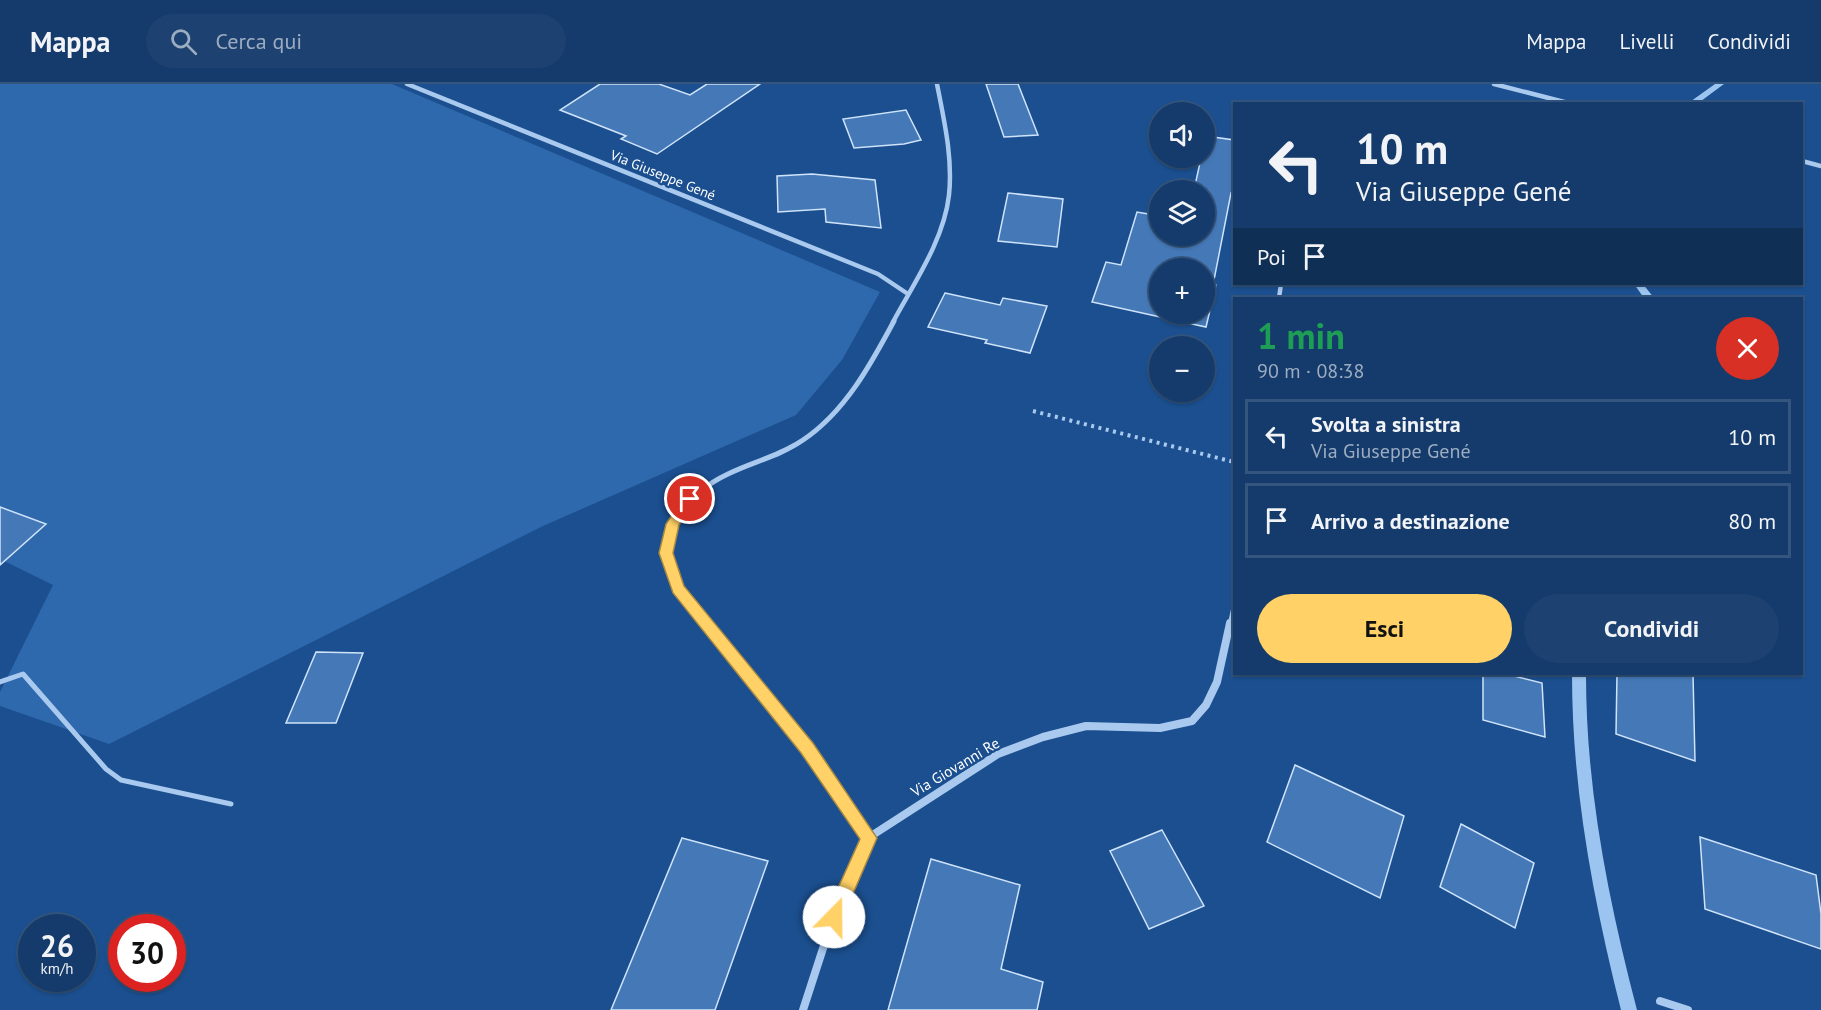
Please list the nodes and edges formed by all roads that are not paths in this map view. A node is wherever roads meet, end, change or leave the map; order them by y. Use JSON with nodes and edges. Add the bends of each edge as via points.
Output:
{"nodes":[{"id":1,"x":407,"y":84,"type":"edge"},
{"id":2,"x":937,"y":84,"type":"edge"},
{"id":3,"x":1494,"y":84,"type":"edge"},
{"id":4,"x":1564,"y":102,"type":"edge"},
{"id":5,"x":1803,"y":161,"type":"edge"},
{"id":6,"x":1821,"y":166,"type":"edge"},
{"id":7,"x":908,"y":294,"type":"junction"},
{"id":8,"x":1233,"y":612,"type":"edge"},
{"id":9,"x":0,"y":682,"type":"edge"},
{"id":10,"x":231,"y":804,"type":"dead end"},
{"id":11,"x":868,"y":838,"type":"junction"},
{"id":12,"x":1660,"y":1001,"type":"dead end"},
{"id":13,"x":802,"y":1010,"type":"edge"},
{"id":14,"x":1688,"y":1010,"type":"edge"}],
"edges":[{"from":1,"to":7,"type":"street","name":"Via Giuseppe Gené","via":[[878,274]]},
{"from":2,"to":7,"type":"street","via":[[951,177],[949,198],[941,229]]},
{"from":3,"to":4,"type":"street"},
{"from":5,"to":6,"type":"street"},
{"from":7,"to":11,"type":"street","via":[[859,378],[826,420],[801,441],[717,481],[690,499],[673,524],[666,553],[672,577],[684,598],[807,748]]},
{"from":8,"to":11,"type":"street","name":"Via Giovanni Re","via":[[1217,682],[1206,705],[1192,721],[1160,728],[1086,726],[1042,737],[998,754]]},
{"from":9,"to":10,"type":"lane","via":[[23,674],[106,769],[122,780]]},
{"from":11,"to":13,"type":"street","via":[[828,933]]},
{"from":12,"to":14,"type":"street"}]}
